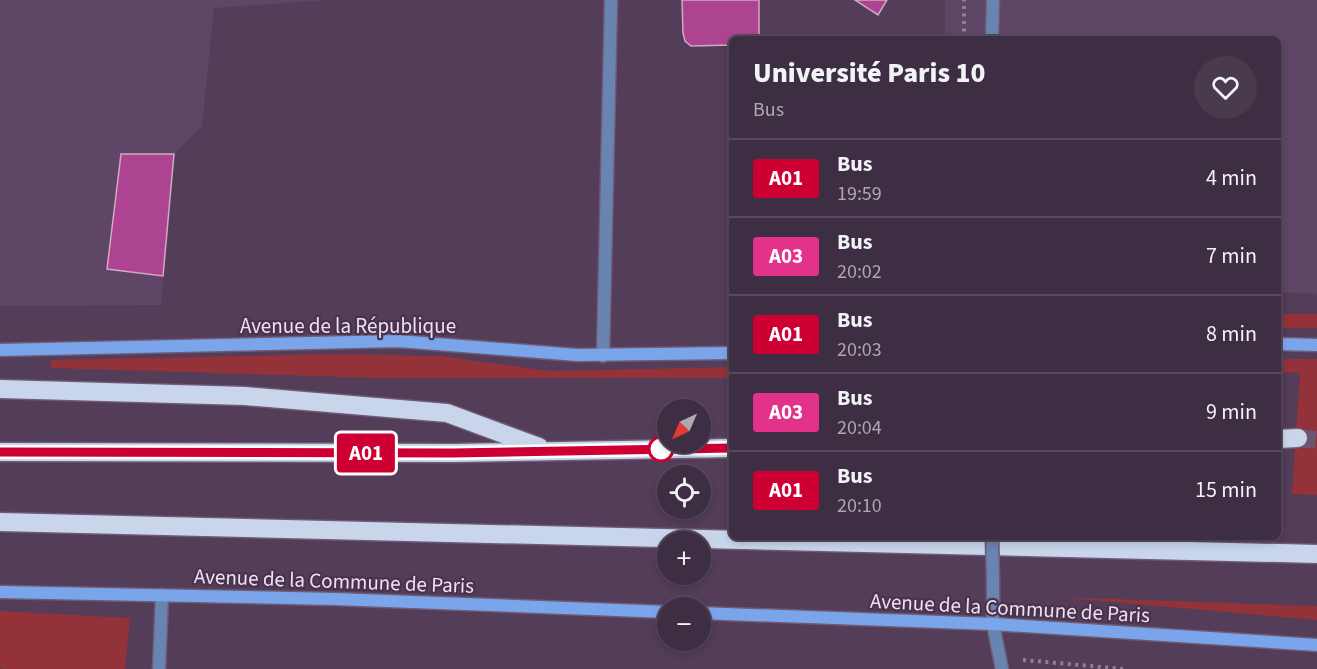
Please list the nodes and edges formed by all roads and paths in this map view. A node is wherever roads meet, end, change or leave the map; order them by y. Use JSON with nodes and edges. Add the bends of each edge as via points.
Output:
{"nodes":[{"id":1,"x":611,"y":0,"type":"edge"},
{"id":2,"x":964,"y":0,"type":"edge"},
{"id":3,"x":993,"y":0,"type":"edge"},
{"id":4,"x":964,"y":36,"type":"edge"},
{"id":5,"x":992,"y":36,"type":"edge"},
{"id":6,"x":1281,"y":344,"type":"edge"},
{"id":7,"x":1317,"y":345,"type":"edge"},
{"id":8,"x":0,"y":350,"type":"edge"},
{"id":9,"x":729,"y":353,"type":"edge"},
{"id":10,"x":603,"y":356,"type":"junction"},
{"id":11,"x":0,"y":389,"type":"edge"},
{"id":12,"x":1298,"y":438,"type":"tunnel mouth"},
{"id":13,"x":1281,"y":439,"type":"edge"},
{"id":14,"x":729,"y":448,"type":"edge"},
{"id":15,"x":549,"y":451,"type":"junction"},
{"id":16,"x":0,"y":452,"type":"edge"},
{"id":17,"x":0,"y":522,"type":"edge"},
{"id":18,"x":729,"y":540,"type":"edge"},
{"id":19,"x":741,"y":540,"type":"edge"},
{"id":20,"x":992,"y":540,"type":"edge"},
{"id":21,"x":1317,"y":554,"type":"edge"},
{"id":22,"x":0,"y":592,"type":"edge"},
{"id":23,"x":162,"y":595,"type":"junction"},
{"id":24,"x":657,"y":612,"type":"edge"},
{"id":25,"x":711,"y":613,"type":"edge"},
{"id":26,"x":993,"y":624,"type":"junction"},
{"id":27,"x":1317,"y":645,"type":"edge"},
{"id":28,"x":1001,"y":664,"type":"edge"},
{"id":29,"x":159,"y":669,"type":"edge"},
{"id":30,"x":1124,"y":669,"type":"edge"}],
"edges":[{"from":1,"to":10,"type":"street"},
{"from":2,"to":4,"type":"path"},
{"from":3,"to":5,"type":"street"},
{"from":6,"to":7,"type":"main road"},
{"from":8,"to":10,"type":"main road","name":"Avenue de la République","via":[[398,341]]},
{"from":9,"to":10,"type":"main road","name":"Avenue de la République"},
{"from":11,"to":15,"type":"highway","via":[[245,396],[447,413]]},
{"from":12,"to":13,"type":"highway"},
{"from":14,"to":15,"type":"highway"},
{"from":15,"to":16,"type":"highway"},
{"from":17,"to":18,"type":"highway"},
{"from":19,"to":21,"type":"highway"},
{"from":20,"to":26,"type":"street","bridge":true},
{"from":22,"to":23,"type":"main road","name":"Avenue de la Commune de Paris"},
{"from":23,"to":24,"type":"main road","name":"Avenue de la Commune de Paris"},
{"from":23,"to":29,"type":"street"},
{"from":25,"to":26,"type":"main road","name":"Avenue de la Commune de Paris"},
{"from":26,"to":27,"type":"main road","name":"Avenue de la Commune de Paris"},
{"from":26,"to":28,"type":"street"},
{"from":28,"to":30,"type":"path"}]}
